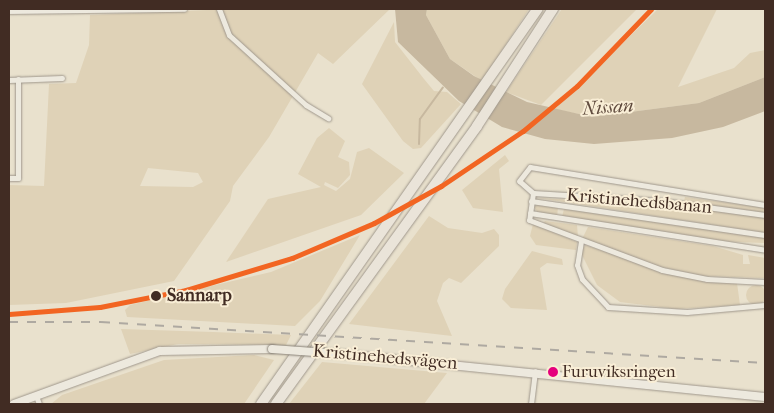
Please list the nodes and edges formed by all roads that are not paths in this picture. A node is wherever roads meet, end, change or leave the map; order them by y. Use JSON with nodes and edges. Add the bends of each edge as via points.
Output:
{"nodes":[{"id":1,"x":184,"y":9,"type":"edge"},
{"id":2,"x":219,"y":9,"type":"edge"},
{"id":3,"x":538,"y":9,"type":"edge"},
{"id":4,"x":553,"y":9,"type":"edge"},
{"id":5,"x":9,"y":11,"type":"edge"},
{"id":6,"x":62,"y":78,"type":"dead end"},
{"id":7,"x":18,"y":79,"type":"junction"},
{"id":8,"x":9,"y":80,"type":"edge"},
{"id":9,"x":328,"y":118,"type":"dead end"},
{"id":10,"x":9,"y":178,"type":"edge"},
{"id":11,"x":533,"y":193,"type":"junction"},
{"id":12,"x":531,"y":201,"type":"junction"},
{"id":13,"x":765,"y":205,"type":"edge"},
{"id":14,"x":530,"y":213,"type":"junction"},
{"id":15,"x":765,"y":215,"type":"edge"},
{"id":16,"x":765,"y":234,"type":"edge"},
{"id":17,"x":581,"y":241,"type":"junction"},
{"id":18,"x":765,"y":250,"type":"edge"},
{"id":19,"x":765,"y":282,"type":"edge"},
{"id":20,"x":765,"y":305,"type":"edge"},
{"id":21,"x":535,"y":370,"type":"junction"},
{"id":22,"x":36,"y":396,"type":"junction"},
{"id":23,"x":765,"y":397,"type":"edge"},
{"id":24,"x":14,"y":404,"type":"edge"},
{"id":25,"x":40,"y":404,"type":"edge"},
{"id":26,"x":261,"y":404,"type":"edge"},
{"id":27,"x":276,"y":404,"type":"edge"},
{"id":28,"x":530,"y":404,"type":"edge"}],
"edges":[{"from":1,"to":5,"type":"street"},
{"from":2,"to":9,"type":"street","via":[[229,35],[306,105]]},
{"from":3,"to":26,"type":"highway"},
{"from":4,"to":27,"type":"highway","via":[[477,126]]},
{"from":6,"to":7,"type":"street"},
{"from":7,"to":8,"type":"street"},
{"from":7,"to":10,"type":"street","via":[[18,178]]},
{"from":11,"to":12,"type":"street"},
{"from":11,"to":13,"type":"street","via":[[519,181],[530,167]]},
{"from":11,"to":15,"type":"street","name":"Kristinehedsbanan","via":[[663,201]]},
{"from":12,"to":14,"type":"street"},
{"from":12,"to":16,"type":"street"},
{"from":14,"to":17,"type":"street","via":[[529,220]]},
{"from":14,"to":18,"type":"street","name":"Kristinehedsbanan"},
{"from":17,"to":19,"type":"street","via":[[682,274]]},
{"from":17,"to":20,"type":"street","via":[[578,265],[582,279],[608,307],[638,312],[704,311]]},
{"from":21,"to":22,"type":"street","name":"Kristinehedsvägen","bridge":true,"via":[[272,349],[160,351]]},
{"from":21,"to":23,"type":"street","name":"Kristinehedsvägen"},
{"from":21,"to":28,"type":"street"},
{"from":22,"to":24,"type":"street","name":"Kristinehedsvägen"},
{"from":22,"to":25,"type":"street"}]}
